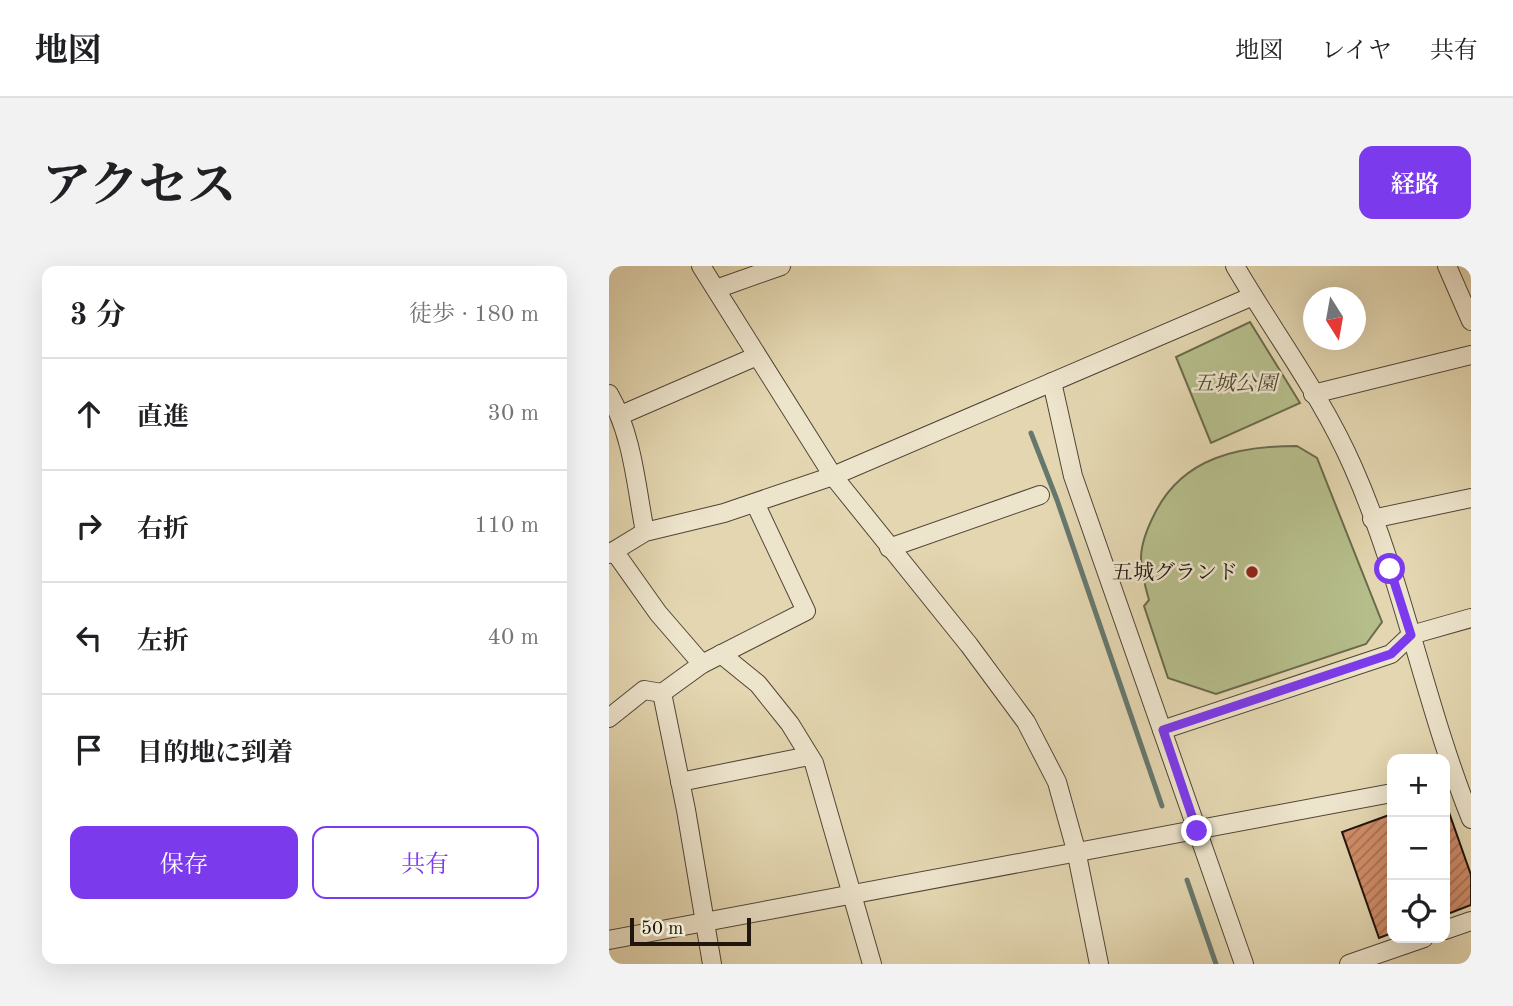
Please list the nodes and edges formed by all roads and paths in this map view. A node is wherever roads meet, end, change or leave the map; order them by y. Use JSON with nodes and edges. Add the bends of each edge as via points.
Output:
{"nodes":[{"id":1,"x":701,"y":266,"type":"edge"},
{"id":2,"x":781,"y":266,"type":"edge"},
{"id":3,"x":1235,"y":266,"type":"edge"},
{"id":4,"x":1447,"y":266,"type":"edge"},
{"id":5,"x":716,"y":289,"type":"junction"},
{"id":6,"x":1253,"y":296,"type":"junction"},
{"id":7,"x":1471,"y":321,"type":"edge"},
{"id":8,"x":1471,"y":355,"type":"edge"},
{"id":9,"x":757,"y":356,"type":"junction"},
{"id":10,"x":1052,"y":382,"type":"junction"},
{"id":11,"x":609,"y":394,"type":"edge"},
{"id":12,"x":1313,"y":394,"type":"junction"},
{"id":13,"x":621,"y":415,"type":"junction"},
{"id":14,"x":833,"y":476,"type":"junction"},
{"id":15,"x":1040,"y":495,"type":"dead end"},
{"id":16,"x":1471,"y":498,"type":"edge"},
{"id":17,"x":755,"y":503,"type":"junction"},
{"id":18,"x":1372,"y":519,"type":"junction"},
{"id":19,"x":645,"y":532,"type":"junction"},
{"id":20,"x":889,"y":548,"type":"junction"},
{"id":21,"x":611,"y":553,"type":"edge"},
{"id":22,"x":1471,"y":618,"type":"edge"},
{"id":23,"x":1411,"y":635,"type":"junction"},
{"id":24,"x":721,"y":654,"type":"junction"},
{"id":25,"x":702,"y":664,"type":"junction"},
{"id":26,"x":662,"y":693,"type":"junction"},
{"id":27,"x":609,"y":718,"type":"edge"},
{"id":28,"x":1163,"y":730,"type":"junction"},
{"id":29,"x":809,"y":756,"type":"junction"},
{"id":30,"x":1457,"y":780,"type":"edge"},
{"id":31,"x":680,"y":782,"type":"junction"},
{"id":32,"x":1387,"y":794,"type":"edge"},
{"id":33,"x":1471,"y":819,"type":"edge"},
{"id":34,"x":1197,"y":831,"type":"junction"},
{"id":35,"x":1076,"y":850,"type":"junction"},
{"id":36,"x":852,"y":894,"type":"junction"},
{"id":37,"x":705,"y":921,"type":"junction"},
{"id":38,"x":1471,"y":921,"type":"edge"},
{"id":39,"x":1450,"y":928,"type":"edge"},
{"id":40,"x":609,"y":940,"type":"edge"},
{"id":41,"x":1410,"y":943,"type":"edge"},
{"id":42,"x":712,"y":964,"type":"edge"},
{"id":43,"x":872,"y":964,"type":"edge"},
{"id":44,"x":1099,"y":964,"type":"edge"},
{"id":45,"x":1244,"y":964,"type":"edge"},
{"id":46,"x":1349,"y":964,"type":"edge"}],
"edges":[{"from":1,"to":5,"type":"street"},
{"from":2,"to":5,"type":"street"},
{"from":3,"to":6,"type":"street"},
{"from":4,"to":7,"type":"street"},
{"from":5,"to":9,"type":"street"},
{"from":6,"to":10,"type":"street"},
{"from":6,"to":12,"type":"street"},
{"from":8,"to":12,"type":"street"},
{"from":9,"to":13,"type":"street"},
{"from":9,"to":14,"type":"street"},
{"from":10,"to":14,"type":"street"},
{"from":10,"to":28,"type":"street","via":[[1073,476]]},
{"from":11,"to":13,"type":"street"},
{"from":12,"to":18,"type":"street","via":[[1344,448]]},
{"from":13,"to":19,"type":"street"},
{"from":14,"to":17,"type":"street"},
{"from":14,"to":20,"type":"street"},
{"from":15,"to":20,"type":"street"},
{"from":16,"to":18,"type":"street"},
{"from":17,"to":19,"type":"street"},
{"from":17,"to":24,"type":"street","via":[[806,611]]},
{"from":18,"to":23,"type":"street"},
{"from":19,"to":21,"type":"street"},
{"from":20,"to":35,"type":"street","via":[[1026,722],[1057,782]]},
{"from":21,"to":25,"type":"street"},
{"from":22,"to":23,"type":"street"},
{"from":23,"to":28,"type":"street","via":[[1391,654]]},
{"from":23,"to":30,"type":"street"},
{"from":24,"to":25,"type":"street"},
{"from":24,"to":29,"type":"street","via":[[758,684]]},
{"from":25,"to":26,"type":"street"},
{"from":26,"to":27,"type":"street","via":[[644,690]]},
{"from":26,"to":31,"type":"street"},
{"from":28,"to":34,"type":"street"},
{"from":29,"to":31,"type":"street"},
{"from":29,"to":36,"type":"street"},
{"from":30,"to":33,"type":"street"},
{"from":31,"to":37,"type":"street"},
{"from":32,"to":34,"type":"street"},
{"from":34,"to":35,"type":"street"},
{"from":34,"to":45,"type":"street"},
{"from":35,"to":36,"type":"street"},
{"from":35,"to":44,"type":"street"},
{"from":36,"to":37,"type":"street"},
{"from":36,"to":43,"type":"street"},
{"from":37,"to":40,"type":"street"},
{"from":37,"to":42,"type":"street"},
{"from":38,"to":39,"type":"street"},
{"from":41,"to":46,"type":"street"}]}
